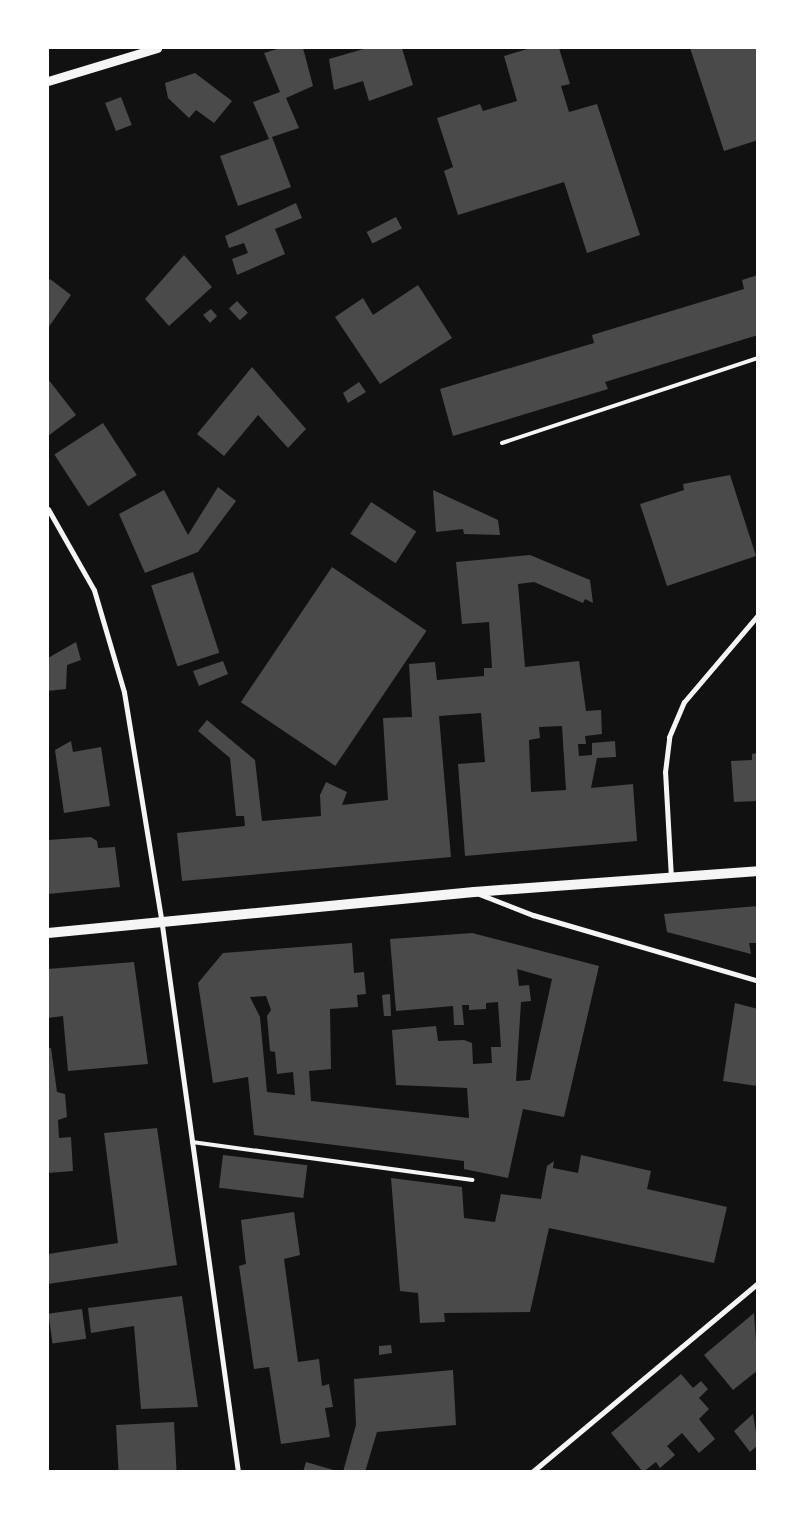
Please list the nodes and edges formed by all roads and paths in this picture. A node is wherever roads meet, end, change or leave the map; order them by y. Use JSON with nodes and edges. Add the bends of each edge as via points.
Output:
{"nodes":[{"id":1,"x":156,"y":48,"type":"edge"},
{"id":2,"x":48,"y":81,"type":"edge"},
{"id":3,"x":758,"y":358,"type":"edge"},
{"id":4,"x":502,"y":443,"type":"dead end"},
{"id":5,"x":48,"y":509,"type":"edge"},
{"id":6,"x":758,"y":615,"type":"edge"},
{"id":7,"x":758,"y":871,"type":"edge"},
{"id":8,"x":671,"y":878,"type":"junction"},
{"id":9,"x":474,"y":892,"type":"junction"},
{"id":10,"x":162,"y":925,"type":"junction"},
{"id":11,"x":48,"y":933,"type":"edge"},
{"id":12,"x":758,"y":981,"type":"edge"},
{"id":13,"x":192,"y":1142,"type":"junction"},
{"id":14,"x":472,"y":1180,"type":"dead end"},
{"id":15,"x":758,"y":1283,"type":"edge"},
{"id":16,"x":238,"y":1472,"type":"edge"},
{"id":17,"x":532,"y":1472,"type":"edge"}],
"edges":[{"from":1,"to":2,"type":"street"},
{"from":3,"to":4,"type":"lane"},
{"from":5,"to":10,"type":"street","via":[[94,590],[124,692]]},
{"from":6,"to":8,"type":"street","via":[[684,702],[669,737],[665,772]]},
{"from":7,"to":8,"type":"main road"},
{"from":8,"to":9,"type":"main road"},
{"from":9,"to":10,"type":"main road"},
{"from":9,"to":12,"type":"street","via":[[532,915]]},
{"from":10,"to":11,"type":"main road"},
{"from":10,"to":13,"type":"street"},
{"from":13,"to":14,"type":"lane"},
{"from":13,"to":16,"type":"street"},
{"from":15,"to":17,"type":"street"}]}
